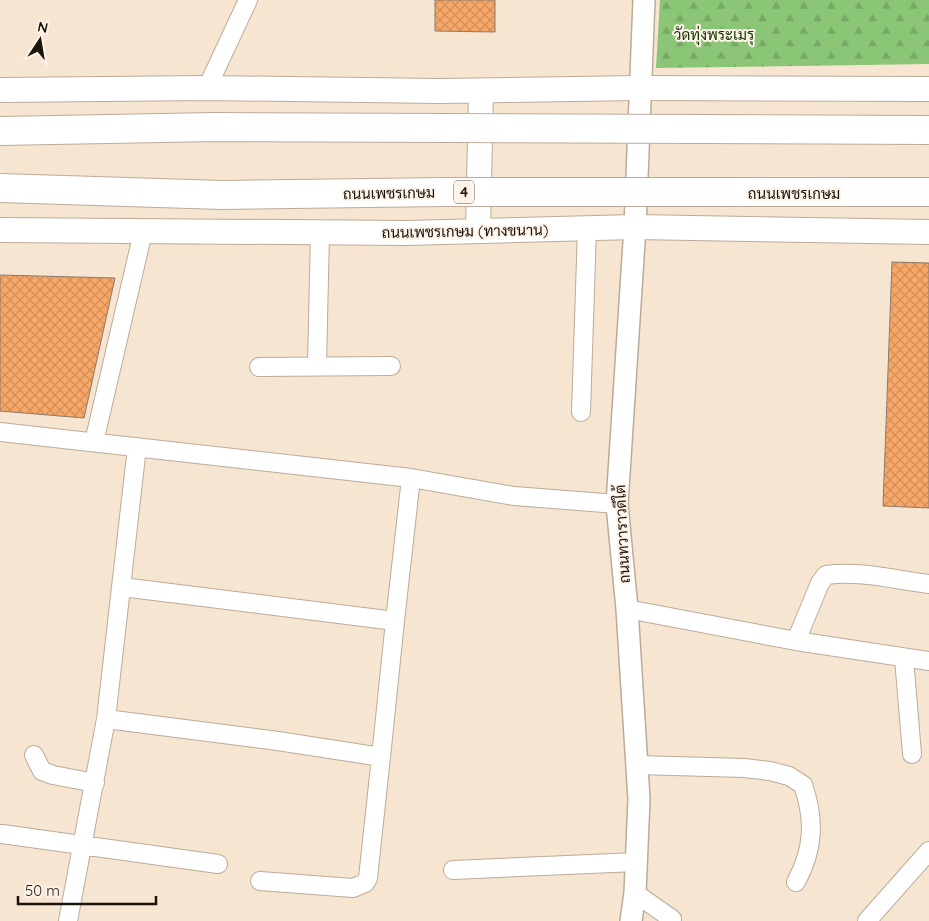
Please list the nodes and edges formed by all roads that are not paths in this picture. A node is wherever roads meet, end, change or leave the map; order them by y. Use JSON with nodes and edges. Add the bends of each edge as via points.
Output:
{"nodes":[{"id":1,"x":248,"y":0,"type":"edge"},
{"id":2,"x":644,"y":0,"type":"edge"},
{"id":3,"x":208,"y":88,"type":"junction"},
{"id":4,"x":640,"y":88,"type":"junction"},
{"id":5,"x":929,"y":89,"type":"edge"},
{"id":6,"x":0,"y":90,"type":"edge"},
{"id":7,"x":481,"y":90,"type":"junction"},
{"id":8,"x":929,"y":130,"type":"edge"},
{"id":9,"x":0,"y":131,"type":"edge"},
{"id":10,"x":0,"y":188,"type":"edge"},
{"id":11,"x":929,"y":192,"type":"edge"},
{"id":12,"x":635,"y":227,"type":"junction"},
{"id":13,"x":586,"y":228,"type":"junction"},
{"id":14,"x":0,"y":230,"type":"edge"},
{"id":15,"x":478,"y":231,"type":"junction"},
{"id":16,"x":143,"y":232,"type":"junction"},
{"id":17,"x":320,"y":232,"type":"junction"},
{"id":18,"x":929,"y":232,"type":"edge"},
{"id":19,"x":317,"y":366,"type":"junction"},
{"id":20,"x":391,"y":366,"type":"dead end"},
{"id":21,"x":259,"y":367,"type":"dead end"},
{"id":22,"x":581,"y":412,"type":"dead end"},
{"id":23,"x":0,"y":432,"type":"edge"},
{"id":24,"x":94,"y":442,"type":"junction"},
{"id":25,"x":137,"y":447,"type":"junction"},
{"id":26,"x":411,"y":478,"type":"junction"},
{"id":27,"x":617,"y":504,"type":"junction"},
{"id":28,"x":929,"y":584,"type":"edge"},
{"id":29,"x":122,"y":587,"type":"junction"},
{"id":30,"x":627,"y":609,"type":"junction"},
{"id":31,"x":396,"y":621,"type":"junction"},
{"id":32,"x":796,"y":641,"type":"junction"},
{"id":33,"x":904,"y":658,"type":"junction"},
{"id":34,"x":929,"y":661,"type":"edge"},
{"id":35,"x":106,"y":719,"type":"junction"},
{"id":36,"x":912,"y":754,"type":"dead end"},
{"id":37,"x":34,"y":755,"type":"dead end"},
{"id":38,"x":381,"y":757,"type":"junction"},
{"id":39,"x":638,"y":765,"type":"junction"},
{"id":40,"x":95,"y":783,"type":"junction"},
{"id":41,"x":2,"y":834,"type":"dead end"},
{"id":42,"x":84,"y":845,"type":"junction"},
{"id":43,"x":929,"y":851,"type":"edge"},
{"id":44,"x":637,"y":862,"type":"junction"},
{"id":45,"x":218,"y":864,"type":"dead end"},
{"id":46,"x":452,"y":870,"type":"dead end"},
{"id":47,"x":260,"y":880,"type":"dead end"},
{"id":48,"x":796,"y":882,"type":"dead end"},
{"id":49,"x":635,"y":893,"type":"junction"},
{"id":50,"x":672,"y":919,"type":"dead end"},
{"id":51,"x":633,"y":920,"type":"edge"},
{"id":52,"x":68,"y":921,"type":"edge"},
{"id":53,"x":867,"y":921,"type":"edge"}],
"edges":[{"from":1,"to":3,"type":"street"},
{"from":2,"to":4,"type":"street","name":"ถนนทวาราวดีใต้"},
{"from":3,"to":6,"type":"main road"},
{"from":3,"to":7,"type":"main road"},
{"from":4,"to":5,"type":"main road"},
{"from":4,"to":7,"type":"main road"},
{"from":4,"to":12,"type":"street","name":"ถนนทวาราวดีใต้"},
{"from":7,"to":15,"type":"main road"},
{"from":8,"to":9,"type":"highway","bridge":true,"via":[[215,127]]},
{"from":10,"to":11,"type":"highway","name":"ถนนเพชรเกษม","number":"4","bridge":true,"via":[[222,195]]},
{"from":12,"to":13,"type":"main road","name":"ถนนเพชรเกษม (ทางขนาน)"},
{"from":12,"to":18,"type":"main road","name":"ถนนเพชรเกษม (ทางขนาน)"},
{"from":12,"to":27,"type":"street","name":"ถนนทวาราวดีใต้"},
{"from":13,"to":15,"type":"main road","name":"ถนนเพชรเกษม (ทางขนาน)"},
{"from":13,"to":22,"type":"street"},
{"from":14,"to":16,"type":"main road","name":"ถนนเพชรเกษม (ทางขนาน)"},
{"from":15,"to":17,"type":"main road","name":"ถนนเพชรเกษม (ทางขนาน)"},
{"from":16,"to":17,"type":"main road","name":"ถนนเพชรเกษม (ทางขนาน)"},
{"from":16,"to":24,"type":"street"},
{"from":17,"to":19,"type":"street"},
{"from":19,"to":20,"type":"street"},
{"from":19,"to":21,"type":"street"},
{"from":23,"to":24,"type":"street"},
{"from":24,"to":25,"type":"street"},
{"from":25,"to":26,"type":"street"},
{"from":25,"to":29,"type":"street"},
{"from":26,"to":27,"type":"street","via":[[514,496]]},
{"from":26,"to":31,"type":"street"},
{"from":27,"to":30,"type":"street","name":"ถนนทวาราวดีใต้"},
{"from":28,"to":32,"type":"street","via":[[861,575],[826,575]]},
{"from":29,"to":31,"type":"street"},
{"from":29,"to":35,"type":"street"},
{"from":30,"to":32,"type":"street"},
{"from":30,"to":39,"type":"street","name":"ถนนทวาราวดีใต้"},
{"from":31,"to":38,"type":"street"},
{"from":32,"to":33,"type":"street"},
{"from":33,"to":34,"type":"street"},
{"from":33,"to":36,"type":"street"},
{"from":35,"to":38,"type":"street"},
{"from":35,"to":40,"type":"street"},
{"from":37,"to":40,"type":"street","via":[[42,771]]},
{"from":38,"to":47,"type":"street","via":[[365,884],[353,888]]},
{"from":39,"to":44,"type":"street","name":"ถนนทวาราวดีใต้"},
{"from":39,"to":48,"type":"street","via":[[770,771],[789,776],[803,785],[810,806],[812,838],[805,866]]},
{"from":40,"to":42,"type":"street"},
{"from":41,"to":42,"type":"street"},
{"from":42,"to":45,"type":"street"},
{"from":42,"to":52,"type":"street"},
{"from":43,"to":53,"type":"street"},
{"from":44,"to":46,"type":"street"},
{"from":44,"to":49,"type":"street","name":"ถนนทวาราวดีใต้"},
{"from":49,"to":50,"type":"street"},
{"from":49,"to":51,"type":"street","name":"ถนนทวาราวดีใต้"}]}
